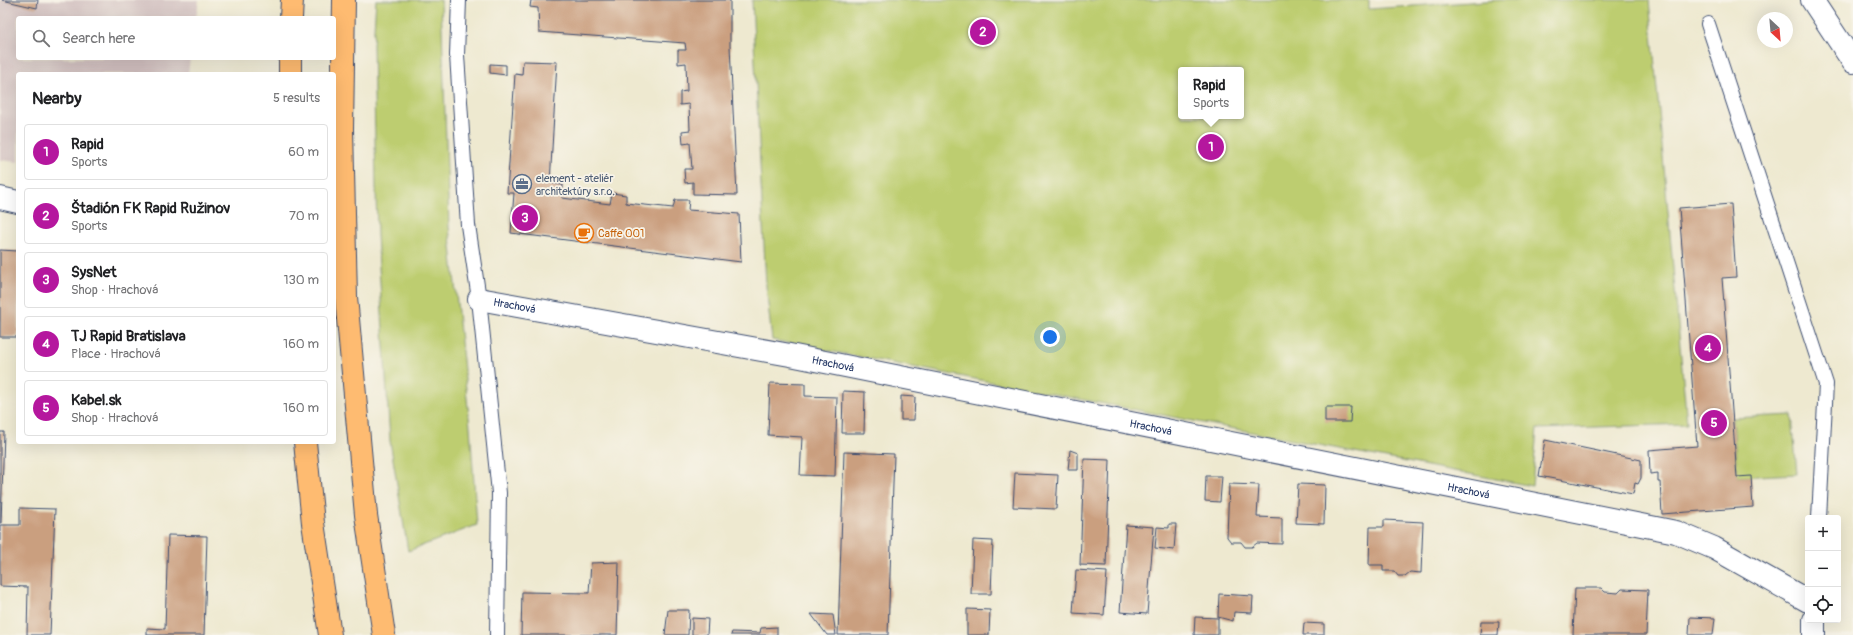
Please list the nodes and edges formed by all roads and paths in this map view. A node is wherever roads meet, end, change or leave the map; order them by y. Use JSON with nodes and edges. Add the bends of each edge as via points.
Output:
{"nodes":[{"id":1,"x":292,"y":0,"type":"edge"},
{"id":2,"x":344,"y":0,"type":"edge"},
{"id":3,"x":459,"y":0,"type":"edge"},
{"id":4,"x":1812,"y":0,"type":"edge"},
{"id":5,"x":291,"y":16,"type":"edge"},
{"id":6,"x":1708,"y":24,"type":"dead end"},
{"id":7,"x":290,"y":60,"type":"edge"},
{"id":8,"x":1853,"y":62,"type":"edge"},
{"id":9,"x":290,"y":72,"type":"edge"},
{"id":10,"x":0,"y":198,"type":"edge"},
{"id":11,"x":16,"y":202,"type":"edge"},
{"id":12,"x":479,"y":299,"type":"junction"},
{"id":13,"x":305,"y":444,"type":"edge"},
{"id":14,"x":1819,"y":515,"type":"edge"},
{"id":15,"x":1805,"y":599,"type":"edge"},
{"id":16,"x":1814,"y":623,"type":"edge"},
{"id":17,"x":330,"y":635,"type":"edge"},
{"id":18,"x":384,"y":635,"type":"edge"},
{"id":19,"x":498,"y":635,"type":"edge"},
{"id":20,"x":1814,"y":635,"type":"edge"}],
"edges":[{"from":1,"to":5,"type":"highway"},
{"from":2,"to":18,"type":"highway","via":[[342,129],[346,297],[366,515]]},
{"from":3,"to":12,"type":"lane","name":"Hrachová","via":[[457,55],[467,209]]},
{"from":4,"to":8,"type":"street"},
{"from":6,"to":14,"type":"lane","via":[[1826,384]]},
{"from":7,"to":9,"type":"highway"},
{"from":10,"to":11,"type":"street"},
{"from":12,"to":15,"type":"street","name":"Hrachová","via":[[798,357],[1676,532],[1714,548]]},
{"from":12,"to":19,"type":"lane","name":"Hrachová","via":[[499,493]]},
{"from":13,"to":17,"type":"highway","via":[[313,523]]},
{"from":16,"to":20,"type":"street"}]}
